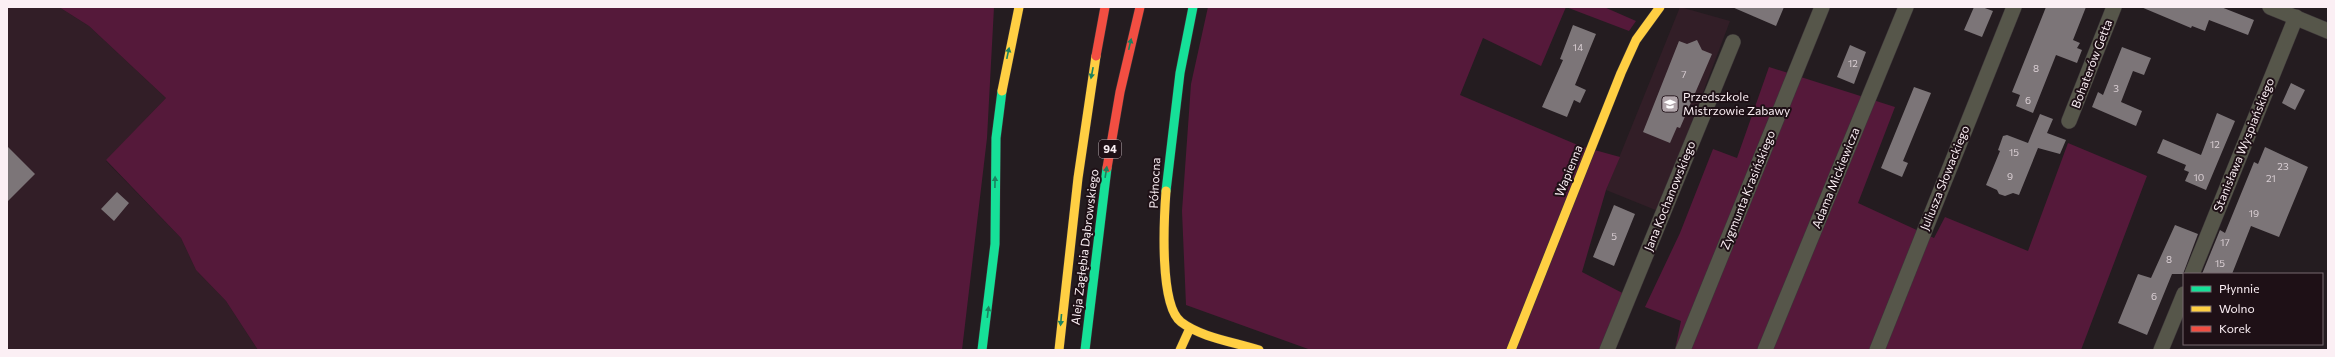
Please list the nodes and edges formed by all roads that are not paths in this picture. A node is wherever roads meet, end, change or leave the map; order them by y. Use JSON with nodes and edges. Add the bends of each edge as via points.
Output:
{"nodes":[{"id":1,"x":1019,"y":7,"type":"edge"},
{"id":2,"x":1105,"y":7,"type":"edge"},
{"id":3,"x":1140,"y":7,"type":"edge"},
{"id":4,"x":1192,"y":7,"type":"edge"},
{"id":5,"x":1660,"y":7,"type":"edge"},
{"id":6,"x":1822,"y":7,"type":"edge"},
{"id":7,"x":1906,"y":7,"type":"edge"},
{"id":8,"x":2014,"y":7,"type":"edge"},
{"id":9,"x":2114,"y":7,"type":"edge"},
{"id":10,"x":2270,"y":7,"type":"edge"},
{"id":11,"x":2296,"y":17,"type":"junction"},
{"id":12,"x":2328,"y":31,"type":"edge"},
{"id":13,"x":1733,"y":42,"type":"dead end"},
{"id":14,"x":2069,"y":121,"type":"dead end"},
{"id":15,"x":2192,"y":273,"type":"edge"},
{"id":16,"x":2183,"y":296,"type":"edge"},
{"id":17,"x":1190,"y":328,"type":"junction"},
{"id":18,"x":982,"y":350,"type":"edge"},
{"id":19,"x":1059,"y":350,"type":"edge"},
{"id":20,"x":1085,"y":350,"type":"edge"},
{"id":21,"x":1180,"y":350,"type":"edge"},
{"id":22,"x":1258,"y":350,"type":"edge"},
{"id":23,"x":1511,"y":350,"type":"edge"},
{"id":24,"x":1607,"y":350,"type":"edge"},
{"id":25,"x":1683,"y":350,"type":"edge"},
{"id":26,"x":1765,"y":350,"type":"edge"},
{"id":27,"x":1877,"y":350,"type":"edge"},
{"id":28,"x":2161,"y":350,"type":"edge"}],
"edges":[{"from":18,"to":1,"type":"main road","one_way":true,"via":[[996,244],[996,138],[1004,74]]},
{"from":2,"to":19,"type":"main road","name":"Aleja Zagłębia Dąbrowskiego","number":"94","one_way":true,"via":[[1080,146]]},
{"from":20,"to":3,"type":"main road","name":"Aleja Zagłębia Dąbrowskiego","number":"94","one_way":true,"via":[[1090,294],[1120,87]]},
{"from":4,"to":17,"type":"main road","name":"Północna","via":[[1172,120],[1164,263],[1167,293],[1172,309],[1179,321]]},
{"from":5,"to":23,"type":"main road","name":"Wapienna","via":[[1636,40],[1621,73]]},
{"from":6,"to":25,"type":"street","name":"Zygmunta Krasińskiego"},
{"from":7,"to":26,"type":"street","name":"Adama Mickiewicza"},
{"from":8,"to":27,"type":"street","name":"Juliusza Słowackiego"},
{"from":9,"to":14,"type":"street","name":"Bohaterów Getta"},
{"from":10,"to":11,"type":"street"},
{"from":11,"to":12,"type":"street"},
{"from":11,"to":15,"type":"street","name":"Stanisława Wyspiańskiego"},
{"from":13,"to":24,"type":"street","name":"Jana Kochanowskiego"},
{"from":16,"to":28,"type":"street"},
{"from":17,"to":21,"type":"main road"},
{"from":17,"to":22,"type":"main road"}]}
